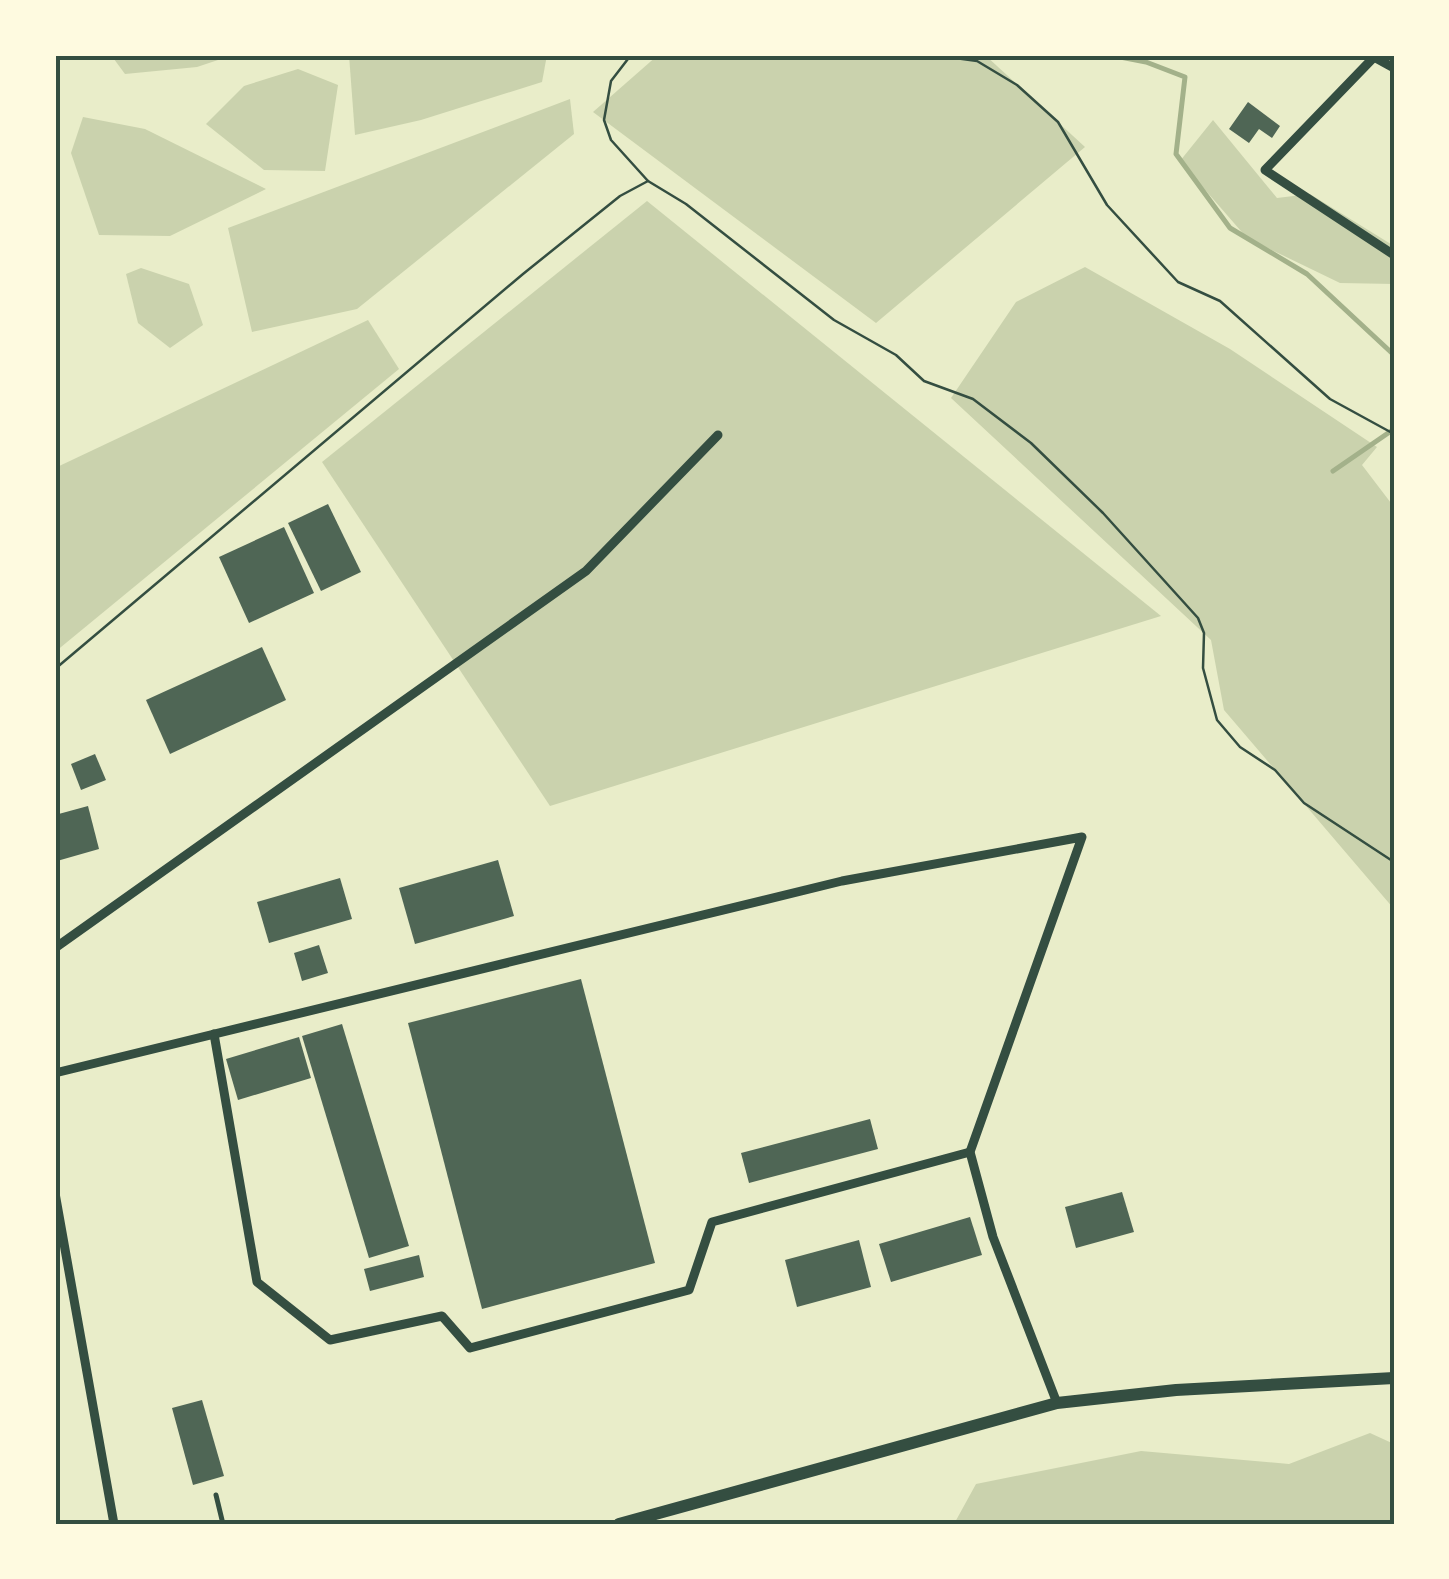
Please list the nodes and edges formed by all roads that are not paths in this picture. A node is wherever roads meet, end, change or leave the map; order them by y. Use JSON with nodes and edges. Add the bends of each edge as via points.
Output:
{"nodes":[{"id":1,"x":1375,"y":56,"type":"edge"},
{"id":2,"x":1394,"y":68,"type":"edge"},
{"id":3,"x":1394,"y":256,"type":"edge"},
{"id":4,"x":718,"y":435,"type":"dead end"},
{"id":5,"x":55,"y":948,"type":"edge"},
{"id":6,"x":214,"y":1034,"type":"junction"},
{"id":7,"x":55,"y":1073,"type":"edge"},
{"id":8,"x":970,"y":1152,"type":"junction"},
{"id":9,"x":55,"y":1192,"type":"edge"},
{"id":10,"x":1394,"y":1378,"type":"edge"},
{"id":11,"x":1057,"y":1403,"type":"junction"},
{"id":12,"x":216,"y":1494,"type":"dead end"},
{"id":13,"x":114,"y":1524,"type":"edge"},
{"id":14,"x":222,"y":1524,"type":"edge"},
{"id":15,"x":619,"y":1524,"type":"edge"}],
"edges":[{"from":1,"to":2,"type":"street"},
{"from":1,"to":3,"type":"street","via":[[1265,170]]},
{"from":4,"to":5,"type":"street","via":[[586,571]]},
{"from":6,"to":7,"type":"street"},
{"from":6,"to":8,"type":"street","via":[[258,1282],[330,1340],[442,1316],[470,1348],[688,1290],[712,1222]]},
{"from":6,"to":8,"type":"street","via":[[842,881],[1082,837]]},
{"from":8,"to":11,"type":"street","via":[[993,1238]]},
{"from":9,"to":13,"type":"street"},
{"from":10,"to":11,"type":"main road"},
{"from":11,"to":15,"type":"main road"},
{"from":12,"to":14,"type":"lane"}]}
